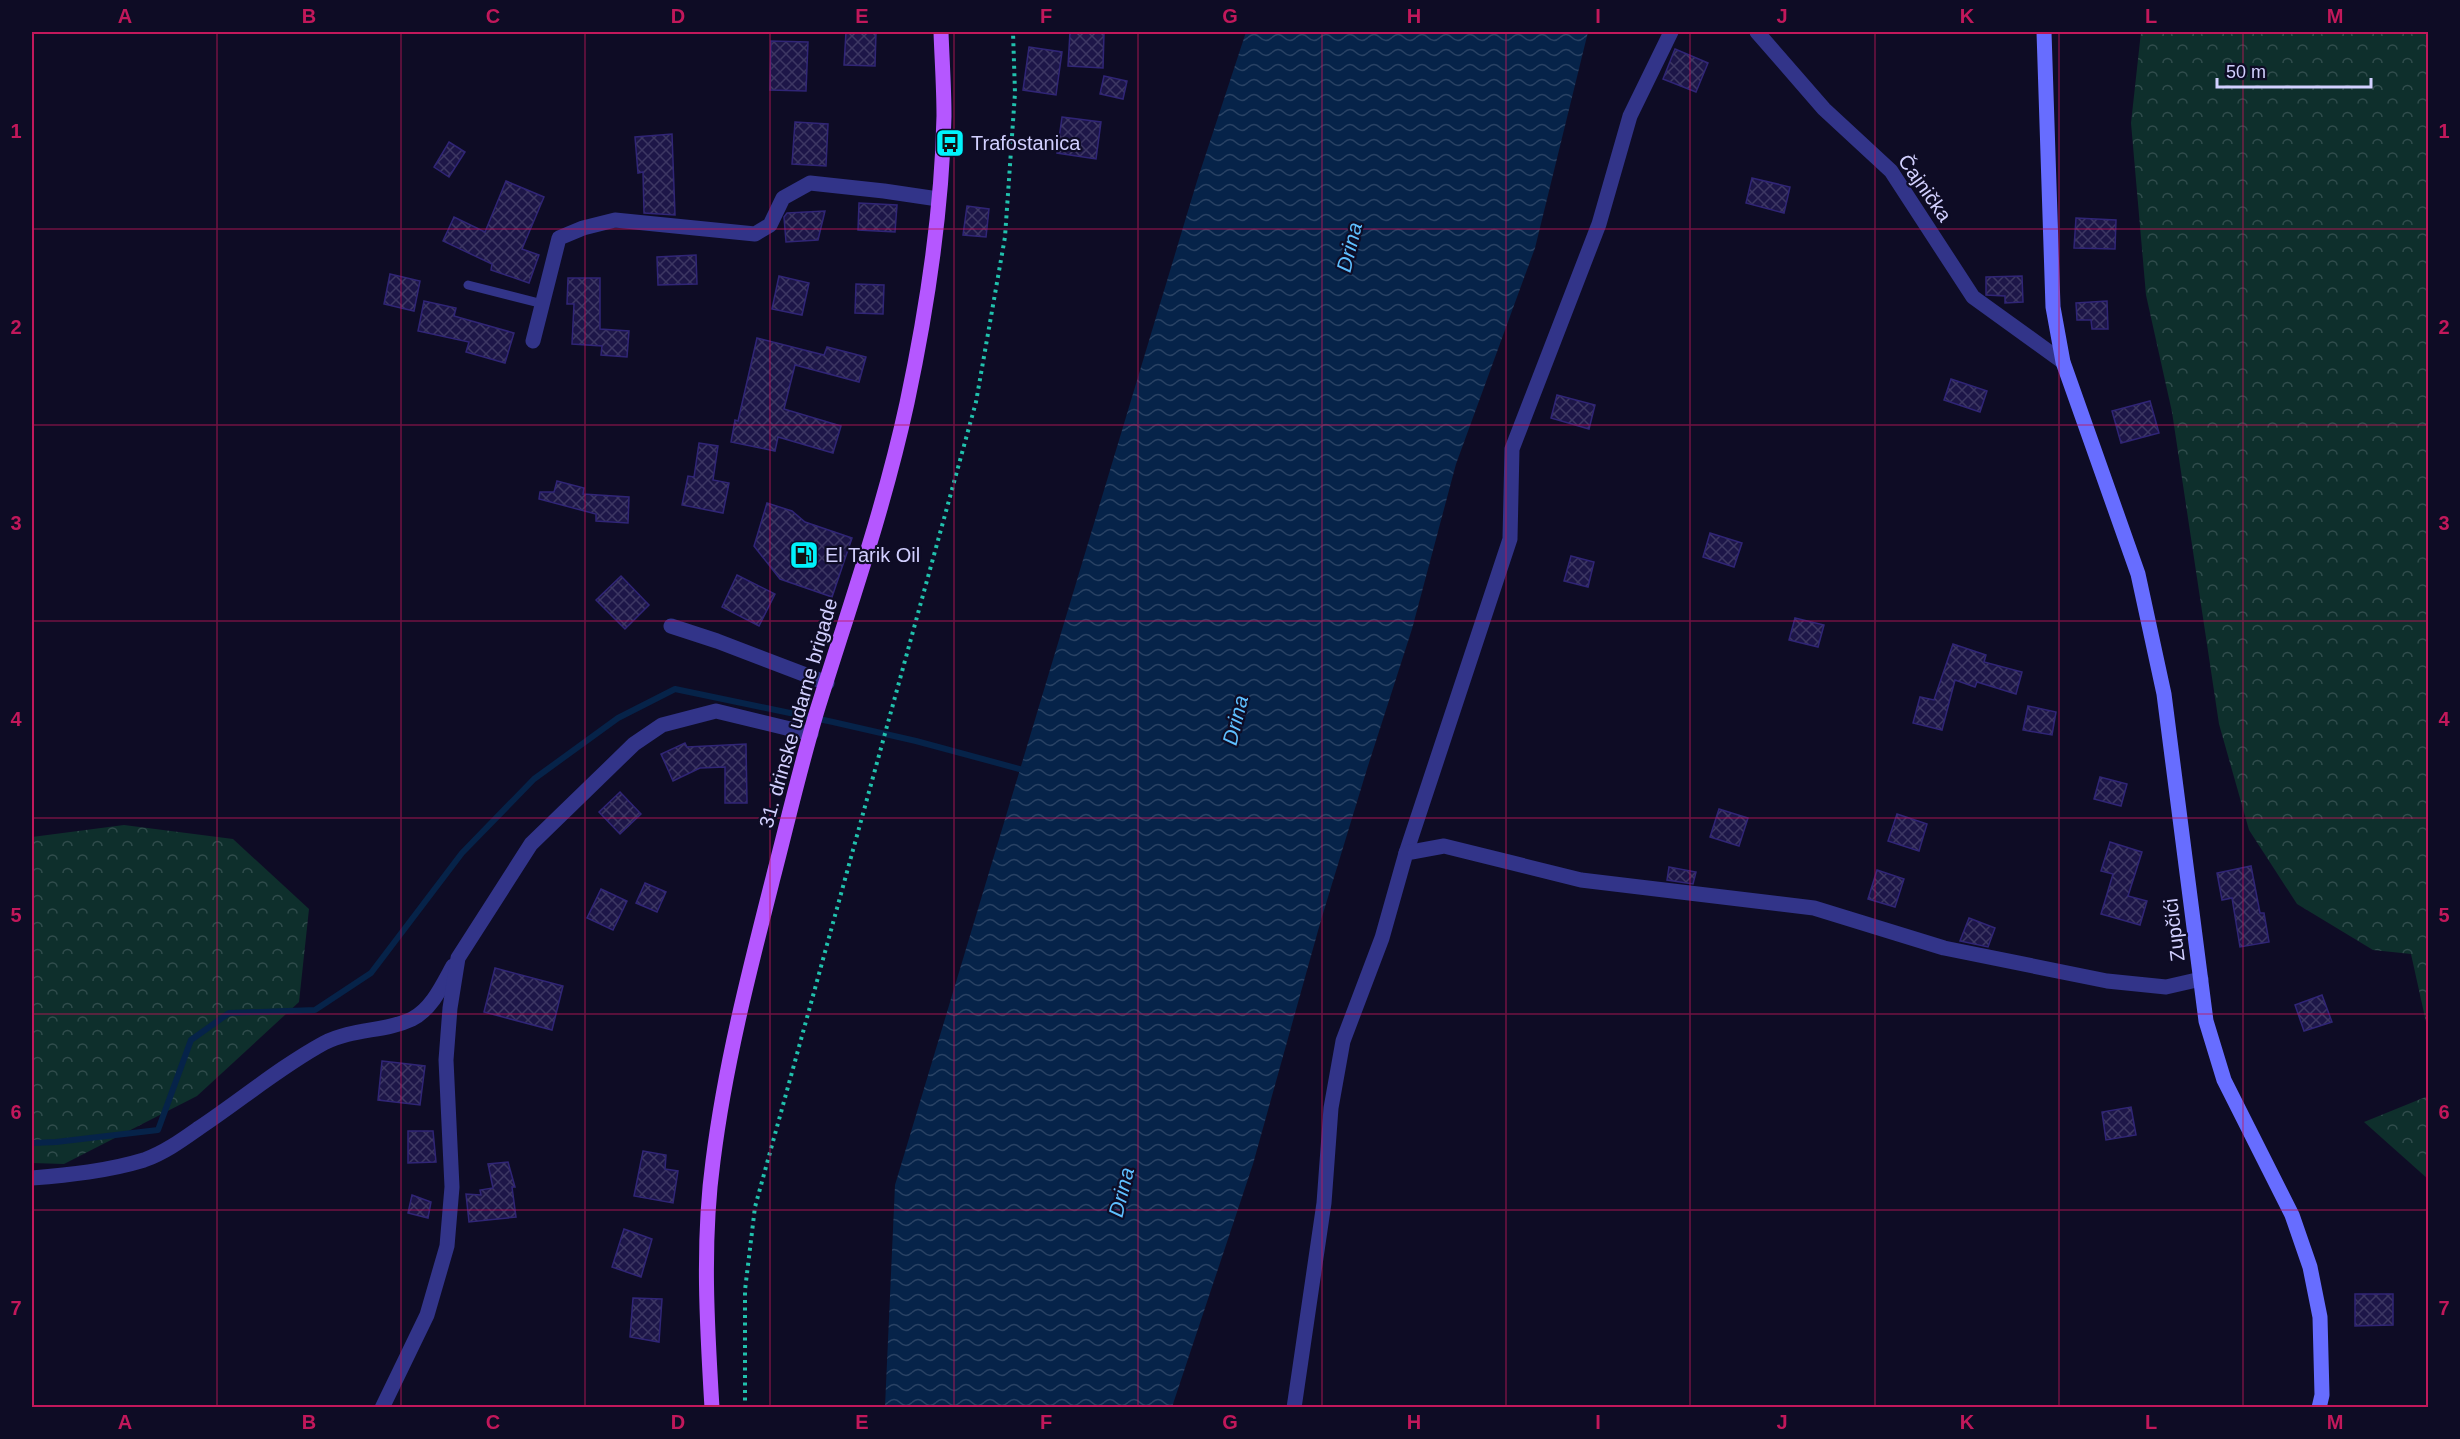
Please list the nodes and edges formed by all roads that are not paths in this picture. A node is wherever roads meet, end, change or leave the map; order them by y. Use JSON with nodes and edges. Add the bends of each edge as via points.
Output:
{"nodes":[{"id":1,"x":941,"y":32,"type":"edge"},
{"id":2,"x":1671,"y":32,"type":"edge"},
{"id":3,"x":1757,"y":32,"type":"edge"},
{"id":4,"x":2044,"y":32,"type":"edge"},
{"id":5,"x":938,"y":200,"type":"junction"},
{"id":6,"x":468,"y":285,"type":"dead end"},
{"id":7,"x":543,"y":304,"type":"junction"},
{"id":8,"x":533,"y":340,"type":"dead end"},
{"id":9,"x":2063,"y":362,"type":"junction"},
{"id":10,"x":671,"y":626,"type":"dead end"},
{"id":11,"x":826,"y":683,"type":"junction"},
{"id":12,"x":811,"y":732,"type":"junction"},
{"id":13,"x":1406,"y":853,"type":"junction"},
{"id":14,"x":458,"y":958,"type":"junction"},
{"id":15,"x":2201,"y":979,"type":"junction"},
{"id":16,"x":32,"y":1178,"type":"edge"},
{"id":17,"x":382,"y":1407,"type":"edge"},
{"id":18,"x":712,"y":1407,"type":"edge"},
{"id":19,"x":1294,"y":1407,"type":"edge"},
{"id":20,"x":2319,"y":1407,"type":"edge"}],
"edges":[{"from":1,"to":5,"type":"main road","name":"31. drinske udarne brigade","via":[[944,117]]},
{"from":2,"to":13,"type":"street","via":[[1630,116],[1599,224],[1512,449],[1510,539]]},
{"from":3,"to":9,"type":"street","name":"Čajnička","via":[[1824,109],[1891,171],[1973,297]]},
{"from":4,"to":9,"type":"main road","via":[[2053,308]]},
{"from":5,"to":7,"type":"street","via":[[810,183],[783,198],[770,225],[755,234],[615,220],[559,238]]},
{"from":5,"to":11,"type":"main road","name":"31. drinske udarne brigade","via":[[932,263],[907,402],[876,530]]},
{"from":6,"to":7,"type":"lane"},
{"from":7,"to":8,"type":"street"},
{"from":9,"to":15,"type":"main road","name":"Zupčići","via":[[2138,574],[2164,694]]},
{"from":10,"to":11,"type":"street"},
{"from":11,"to":12,"type":"main road","name":"31. drinske udarne brigade"},
{"from":12,"to":14,"type":"street","via":[[716,711],[662,725],[633,744],[531,844]]},
{"from":12,"to":18,"type":"main road","name":"31. drinske udarne brigade","via":[[739,1010],[720,1109],[712,1165],[708,1246],[707,1332]]},
{"from":13,"to":15,"type":"street","via":[[1444,846],[1581,880],[1814,908],[1944,948],[2107,981],[2166,987]]},
{"from":13,"to":19,"type":"street","via":[[1382,938],[1343,1041],[1331,1108],[1324,1203]]},
{"from":14,"to":16,"type":"street","via":[[436,997],[413,1018],[349,1032],[325,1043],[287,1065],[168,1149],[108,1168]]},
{"from":14,"to":17,"type":"street","via":[[446,1060],[452,1187],[447,1246],[428,1315]]},
{"from":15,"to":20,"type":"main road","name":"Zupčići","via":[[2206,1021],[2224,1080],[2292,1215],[2310,1267],[2320,1317]]}]}
